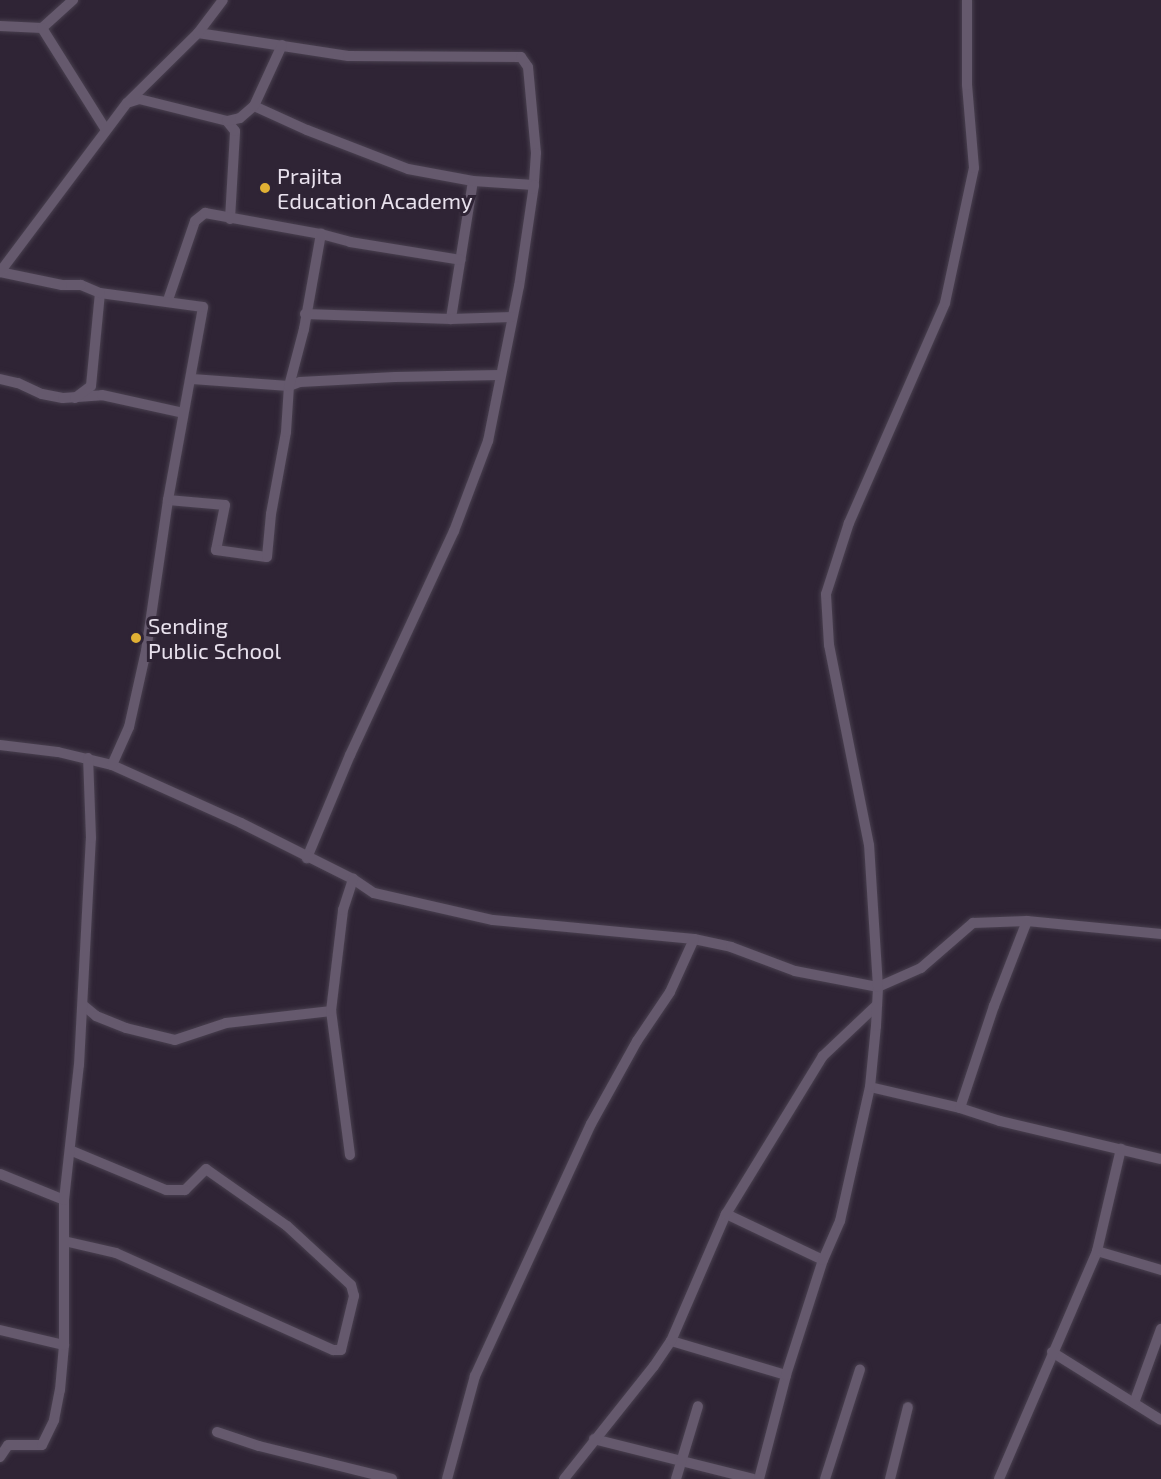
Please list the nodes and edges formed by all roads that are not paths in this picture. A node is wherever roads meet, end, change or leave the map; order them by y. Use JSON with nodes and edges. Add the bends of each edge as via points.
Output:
{"nodes":[{"id":1,"x":73,"y":0,"type":"edge"},
{"id":2,"x":224,"y":0,"type":"edge"},
{"id":3,"x":967,"y":0,"type":"edge"},
{"id":4,"x":0,"y":26,"type":"edge"},
{"id":5,"x":42,"y":28,"type":"junction"},
{"id":6,"x":198,"y":33,"type":"junction"},
{"id":7,"x":282,"y":45,"type":"junction"},
{"id":8,"x":127,"y":103,"type":"junction"},
{"id":9,"x":254,"y":106,"type":"junction"},
{"id":10,"x":227,"y":121,"type":"junction"},
{"id":11,"x":106,"y":130,"type":"junction"},
{"id":12,"x":473,"y":181,"type":"junction"},
{"id":13,"x":534,"y":185,"type":"junction"},
{"id":14,"x":530,"y":201,"type":"dead end"},
{"id":15,"x":230,"y":219,"type":"junction"},
{"id":16,"x":321,"y":234,"type":"junction"},
{"id":17,"x":461,"y":260,"type":"junction"},
{"id":18,"x":100,"y":293,"type":"junction"},
{"id":19,"x":168,"y":300,"type":"junction"},
{"id":20,"x":305,"y":314,"type":"junction"},
{"id":21,"x":512,"y":317,"type":"junction"},
{"id":22,"x":451,"y":319,"type":"junction"},
{"id":23,"x":500,"y":375,"type":"junction"},
{"id":24,"x":0,"y":379,"type":"edge"},
{"id":25,"x":192,"y":379,"type":"junction"},
{"id":26,"x":289,"y":386,"type":"junction"},
{"id":27,"x":75,"y":398,"type":"junction"},
{"id":28,"x":183,"y":413,"type":"junction"},
{"id":29,"x":168,"y":500,"type":"junction"},
{"id":30,"x":0,"y":745,"type":"edge"},
{"id":31,"x":88,"y":758,"type":"junction"},
{"id":32,"x":112,"y":765,"type":"junction"},
{"id":33,"x":307,"y":858,"type":"junction"},
{"id":34,"x":353,"y":879,"type":"junction"},
{"id":35,"x":1027,"y":921,"type":"junction"},
{"id":36,"x":1161,"y":934,"type":"edge"},
{"id":37,"x":694,"y":939,"type":"junction"},
{"id":38,"x":878,"y":987,"type":"junction"},
{"id":39,"x":83,"y":1005,"type":"junction"},
{"id":40,"x":877,"y":1005,"type":"junction"},
{"id":41,"x":331,"y":1011,"type":"junction"},
{"id":42,"x":870,"y":1087,"type":"junction"},
{"id":43,"x":960,"y":1108,"type":"junction"},
{"id":44,"x":1121,"y":1149,"type":"junction"},
{"id":45,"x":70,"y":1150,"type":"junction"},
{"id":46,"x":350,"y":1155,"type":"dead end"},
{"id":47,"x":1161,"y":1159,"type":"edge"},
{"id":48,"x":0,"y":1174,"type":"edge"},
{"id":49,"x":64,"y":1200,"type":"junction"},
{"id":50,"x":726,"y":1214,"type":"junction"},
{"id":51,"x":64,"y":1241,"type":"junction"},
{"id":52,"x":1097,"y":1251,"type":"junction"},
{"id":53,"x":823,"y":1260,"type":"junction"},
{"id":54,"x":1161,"y":1270,"type":"edge"},
{"id":55,"x":1161,"y":1329,"type":"edge"},
{"id":56,"x":0,"y":1330,"type":"edge"},
{"id":57,"x":671,"y":1341,"type":"junction"},
{"id":58,"x":64,"y":1345,"type":"junction"},
{"id":59,"x":1052,"y":1352,"type":"junction"},
{"id":60,"x":860,"y":1369,"type":"dead end"},
{"id":61,"x":786,"y":1376,"type":"junction"},
{"id":62,"x":1134,"y":1403,"type":"junction"},
{"id":63,"x":698,"y":1406,"type":"dead end"},
{"id":64,"x":908,"y":1407,"type":"dead end"},
{"id":65,"x":1161,"y":1420,"type":"edge"},
{"id":66,"x":217,"y":1432,"type":"dead end"},
{"id":67,"x":594,"y":1439,"type":"junction"},
{"id":68,"x":0,"y":1457,"type":"edge"},
{"id":69,"x":681,"y":1463,"type":"junction"},
{"id":70,"x":392,"y":1479,"type":"edge"},
{"id":71,"x":447,"y":1479,"type":"edge"},
{"id":72,"x":564,"y":1479,"type":"edge"},
{"id":73,"x":676,"y":1479,"type":"edge"},
{"id":74,"x":753,"y":1479,"type":"edge"},
{"id":75,"x":759,"y":1479,"type":"edge"},
{"id":76,"x":825,"y":1479,"type":"edge"},
{"id":77,"x":890,"y":1479,"type":"edge"},
{"id":78,"x":999,"y":1479,"type":"edge"}],
"edges":[{"from":1,"to":5,"type":"street"},
{"from":2,"to":6,"type":"street"},
{"from":3,"to":38,"type":"street","via":[[967,85],[974,168],[950,283],[945,303],[849,523],[826,594],[829,645],[869,845]]},
{"from":4,"to":5,"type":"street"},
{"from":5,"to":11,"type":"street"},
{"from":6,"to":7,"type":"street"},
{"from":6,"to":8,"type":"street"},
{"from":7,"to":9,"type":"street"},
{"from":7,"to":13,"type":"street","via":[[348,56],[521,57],[528,67],[536,153]]},
{"from":8,"to":10,"type":"street","via":[[139,99]]},
{"from":8,"to":11,"type":"street"},
{"from":9,"to":10,"type":"street","via":[[240,118]]},
{"from":9,"to":12,"type":"street","via":[[408,168]]},
{"from":10,"to":15,"type":"street","via":[[235,131]]},
{"from":11,"to":18,"type":"street","via":[[0,272],[62,285],[81,285]]},
{"from":12,"to":13,"type":"street"},
{"from":12,"to":17,"type":"street"},
{"from":13,"to":14,"type":"street"},
{"from":13,"to":21,"type":"street"},
{"from":15,"to":16,"type":"street"},
{"from":15,"to":19,"type":"street","via":[[205,213],[195,221]]},
{"from":16,"to":17,"type":"street"},
{"from":16,"to":20,"type":"street"},
{"from":17,"to":22,"type":"street"},
{"from":18,"to":19,"type":"street"},
{"from":18,"to":27,"type":"street","via":[[91,386]]},
{"from":19,"to":25,"type":"street","via":[[202,307]]},
{"from":20,"to":22,"type":"street"},
{"from":20,"to":26,"type":"street"},
{"from":21,"to":22,"type":"street"},
{"from":21,"to":23,"type":"street"},
{"from":23,"to":26,"type":"street","via":[[395,376]]},
{"from":23,"to":33,"type":"street","via":[[488,441],[454,531],[350,755]]},
{"from":24,"to":27,"type":"street","via":[[42,394]]},
{"from":25,"to":26,"type":"street"},
{"from":25,"to":28,"type":"street"},
{"from":26,"to":29,"type":"street","via":[[267,556],[216,550],[225,505]]},
{"from":27,"to":28,"type":"street","via":[[102,395]]},
{"from":28,"to":29,"type":"street"},
{"from":29,"to":32,"type":"street","via":[[146,651],[129,727]]},
{"from":30,"to":31,"type":"street"},
{"from":31,"to":32,"type":"street"},
{"from":31,"to":39,"type":"street","via":[[91,838]]},
{"from":32,"to":33,"type":"street","via":[[241,823]]},
{"from":33,"to":34,"type":"street"},
{"from":34,"to":37,"type":"street","via":[[374,893],[493,920]]},
{"from":34,"to":41,"type":"street","via":[[343,910]]},
{"from":35,"to":36,"type":"street"},
{"from":35,"to":38,"type":"street","via":[[974,923],[921,968]]},
{"from":35,"to":43,"type":"street"},
{"from":37,"to":38,"type":"street","via":[[731,947],[795,971]]},
{"from":37,"to":71,"type":"street","via":[[670,992],[637,1041],[591,1124],[475,1376]]},
{"from":38,"to":40,"type":"street"},
{"from":39,"to":41,"type":"street","via":[[96,1016],[126,1028],[175,1040],[226,1023]]},
{"from":39,"to":45,"type":"street"},
{"from":40,"to":42,"type":"street"},
{"from":40,"to":50,"type":"street","via":[[823,1056]]},
{"from":41,"to":46,"type":"street"},
{"from":42,"to":43,"type":"street"},
{"from":42,"to":53,"type":"street","via":[[840,1221]]},
{"from":43,"to":44,"type":"street"},
{"from":44,"to":47,"type":"street"},
{"from":44,"to":52,"type":"street"},
{"from":45,"to":49,"type":"street"},
{"from":45,"to":51,"type":"street","via":[[166,1190],[185,1190],[206,1169],[287,1226],[351,1285],[354,1296],[340,1350],[116,1253]]},
{"from":48,"to":49,"type":"street"},
{"from":49,"to":51,"type":"street"},
{"from":50,"to":53,"type":"street"},
{"from":50,"to":57,"type":"street"},
{"from":51,"to":58,"type":"street"},
{"from":52,"to":54,"type":"street"},
{"from":52,"to":59,"type":"street"},
{"from":53,"to":61,"type":"street"},
{"from":55,"to":62,"type":"street"},
{"from":56,"to":58,"type":"street"},
{"from":57,"to":61,"type":"street"},
{"from":57,"to":67,"type":"street"},
{"from":58,"to":68,"type":"street","via":[[54,1419],[42,1445],[8,1445]]},
{"from":59,"to":62,"type":"street"},
{"from":59,"to":78,"type":"street"},
{"from":60,"to":76,"type":"street"},
{"from":61,"to":75,"type":"street"},
{"from":62,"to":65,"type":"street"},
{"from":63,"to":69,"type":"street"},
{"from":64,"to":77,"type":"street"},
{"from":66,"to":70,"type":"street"},
{"from":67,"to":69,"type":"street"},
{"from":67,"to":72,"type":"street"},
{"from":69,"to":73,"type":"street"},
{"from":69,"to":74,"type":"street"}]}
